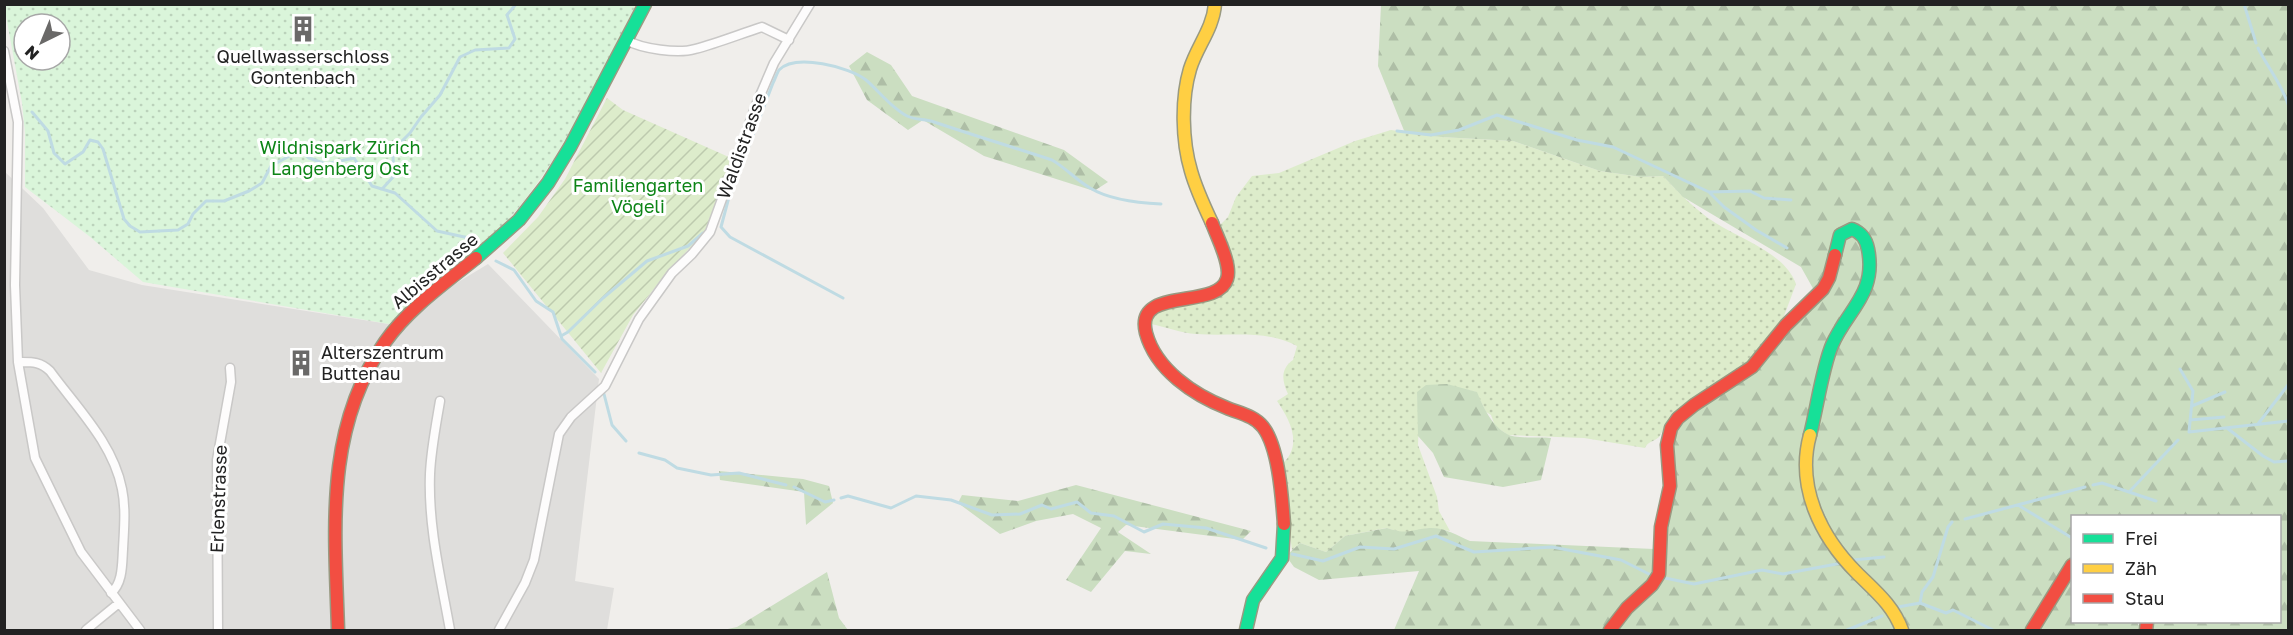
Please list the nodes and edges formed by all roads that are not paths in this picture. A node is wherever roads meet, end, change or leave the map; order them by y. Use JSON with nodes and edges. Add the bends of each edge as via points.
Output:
{"nodes":[{"id":1,"x":645,"y":4,"type":"edge"},
{"id":2,"x":810,"y":4,"type":"edge"},
{"id":3,"x":1215,"y":4,"type":"edge"},
{"id":4,"x":626,"y":40,"type":"junction"},
{"id":5,"x":789,"y":40,"type":"junction"},
{"id":6,"x":4,"y":51,"type":"edge"},
{"id":7,"x":18,"y":362,"type":"junction"},
{"id":8,"x":230,"y":368,"type":"dead end"},
{"id":9,"x":440,"y":401,"type":"dead end"},
{"id":10,"x":2071,"y":568,"type":"edge"},
{"id":11,"x":111,"y":593,"type":"junction"},
{"id":12,"x":119,"y":603,"type":"junction"},
{"id":13,"x":86,"y":630,"type":"edge"},
{"id":14,"x":140,"y":630,"type":"edge"},
{"id":15,"x":218,"y":630,"type":"edge"},
{"id":16,"x":338,"y":630,"type":"edge"},
{"id":17,"x":450,"y":630,"type":"edge"},
{"id":18,"x":499,"y":630,"type":"edge"},
{"id":19,"x":1246,"y":630,"type":"edge"},
{"id":20,"x":1610,"y":630,"type":"edge"},
{"id":21,"x":1902,"y":630,"type":"edge"},
{"id":22,"x":2032,"y":630,"type":"edge"}],
"edges":[{"from":1,"to":4,"type":"street","name":"Albisstrasse"},
{"from":2,"to":5,"type":"street","name":"Waldistrasse"},
{"from":3,"to":19,"type":"street","via":[[1213,22],[1188,74],[1187,150],[1192,180],[1227,260],[1228,276],[1224,286],[1215,292],[1156,306],[1149,313],[1145,328],[1157,356],[1177,377],[1212,401],[1254,419],[1270,442],[1285,544],[1277,567],[1255,596]]},
{"from":4,"to":5,"type":"street","via":[[647,47],[693,50],[762,27]]},
{"from":4,"to":16,"type":"street","name":"Albisstrasse","via":[[561,163],[537,199],[511,229],[410,313],[386,340],[366,372],[348,413],[336,467]]},
{"from":5,"to":18,"type":"street","name":"Waldistrasse","via":[[756,105],[710,232],[672,273],[639,319],[605,386],[571,417],[559,434],[534,560]]},
{"from":6,"to":7,"type":"street","via":[[18,122]]},
{"from":7,"to":11,"type":"street","via":[[35,458],[81,552]]},
{"from":7,"to":11,"type":"street","via":[[43,364],[110,452],[124,504],[121,573]]},
{"from":8,"to":15,"type":"street","name":"Erlenstrasse","via":[[217,460]]},
{"from":9,"to":17,"type":"street","via":[[430,479],[435,549]]},
{"from":10,"to":22,"type":"street"},
{"from":11,"to":12,"type":"street"},
{"from":12,"to":13,"type":"street"},
{"from":12,"to":14,"type":"street"},
{"from":20,"to":21,"type":"street","via":[[1659,574],[1661,527],[1671,477],[1667,445],[1671,428],[1694,405],[1757,363],[1786,325],[1823,289],[1839,235],[1852,229],[1865,240],[1870,273],[1859,303],[1832,347],[1807,450],[1804,482],[1828,533],[1852,569],[1889,603]]}]}
